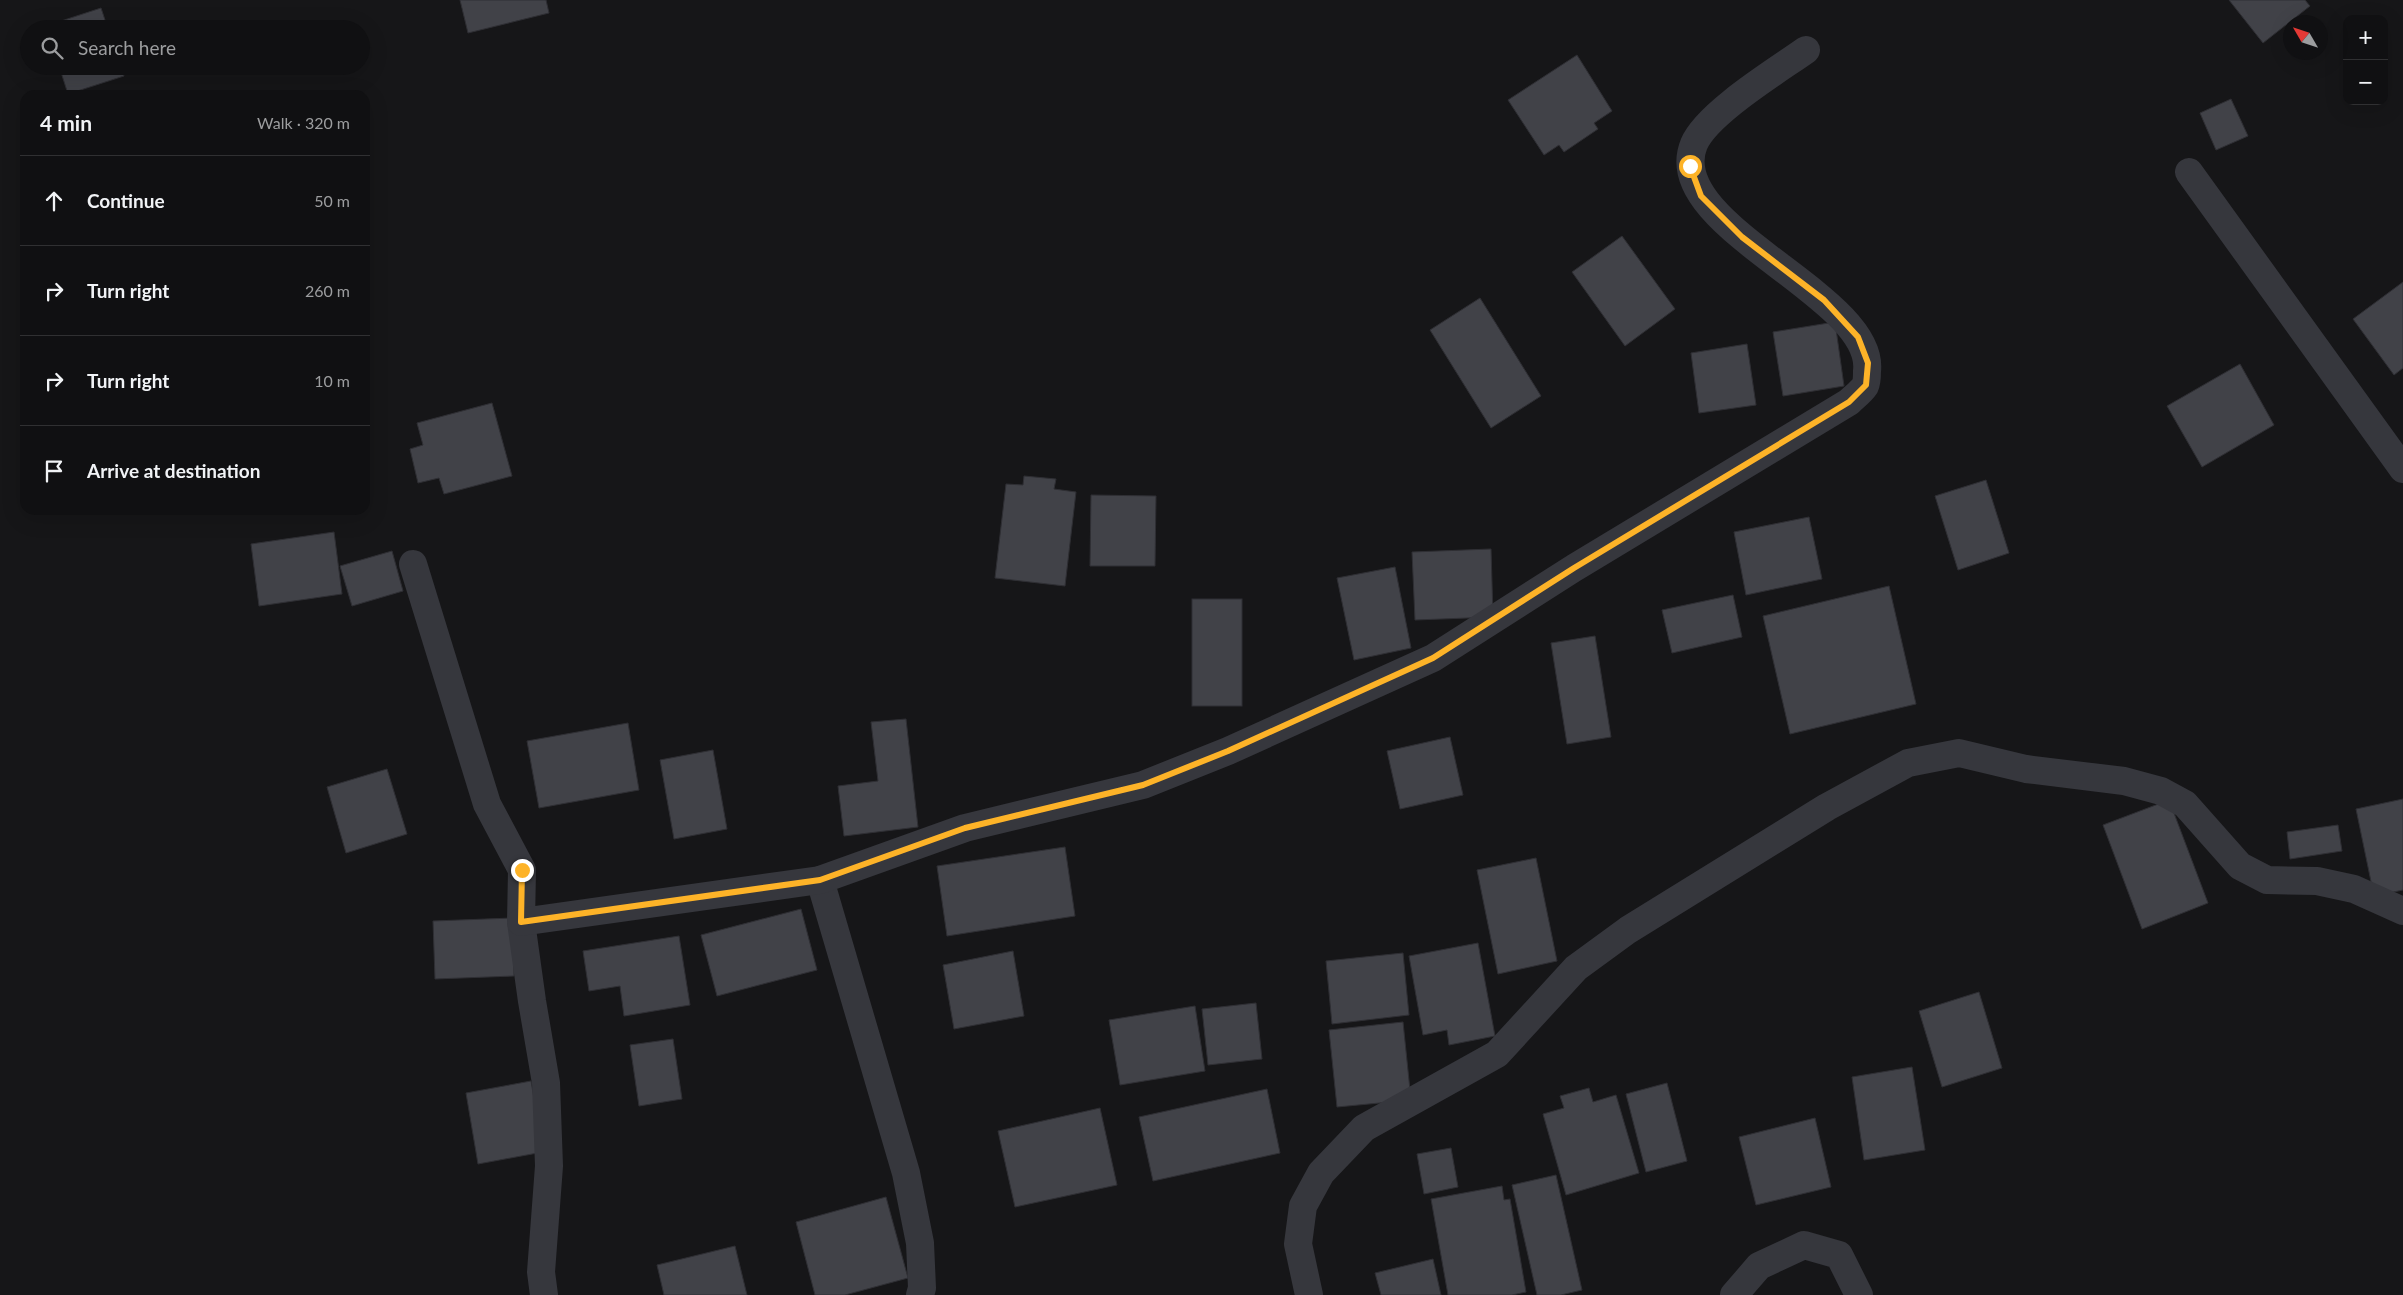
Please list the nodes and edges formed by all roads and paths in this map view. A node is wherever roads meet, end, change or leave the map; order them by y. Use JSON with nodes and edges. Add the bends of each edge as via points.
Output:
{"nodes":[{"id":1,"x":1806,"y":50,"type":"dead end"},
{"id":2,"x":2189,"y":172,"type":"dead end"},
{"id":3,"x":2403,"y":469,"type":"edge"},
{"id":4,"x":413,"y":564,"type":"dead end"},
{"id":5,"x":820,"y":880,"type":"junction"},
{"id":6,"x":2403,"y":911,"type":"edge"},
{"id":7,"x":521,"y":922,"type":"junction"},
{"id":8,"x":544,"y":1295,"type":"edge"},
{"id":9,"x":920,"y":1295,"type":"edge"},
{"id":10,"x":1309,"y":1295,"type":"edge"},
{"id":11,"x":1734,"y":1295,"type":"edge"},
{"id":12,"x":1859,"y":1295,"type":"edge"}],
"edges":[{"from":1,"to":5,"type":"street","via":[[1720,111],[1694,143],[1690,166],[1701,196],[1742,237],[1824,300],[1858,337],[1868,363],[1866,385],[1849,402],[1574,568],[1433,658],[1228,751],[1143,785],[965,828]]},
{"from":2,"to":3,"type":"street"},
{"from":4,"to":7,"type":"street","via":[[487,804],[522,870]]},
{"from":5,"to":7,"type":"street"},
{"from":5,"to":9,"type":"street","via":[[906,1173],[920,1243]]},
{"from":6,"to":10,"type":"street","via":[[2354,889],[2317,881],[2267,880],[2240,866],[2185,804],[2161,791],[2124,781],[2026,768],[1959,753],[1908,763],[1828,807],[1628,930],[1576,968],[1497,1054],[1364,1128],[1320,1173],[1303,1206],[1298,1244]]},
{"from":7,"to":8,"type":"street","via":[[546,1083],[550,1166],[541,1272]]},
{"from":11,"to":12,"type":"street","via":[[1759,1266],[1804,1245],[1839,1255]]}]}
